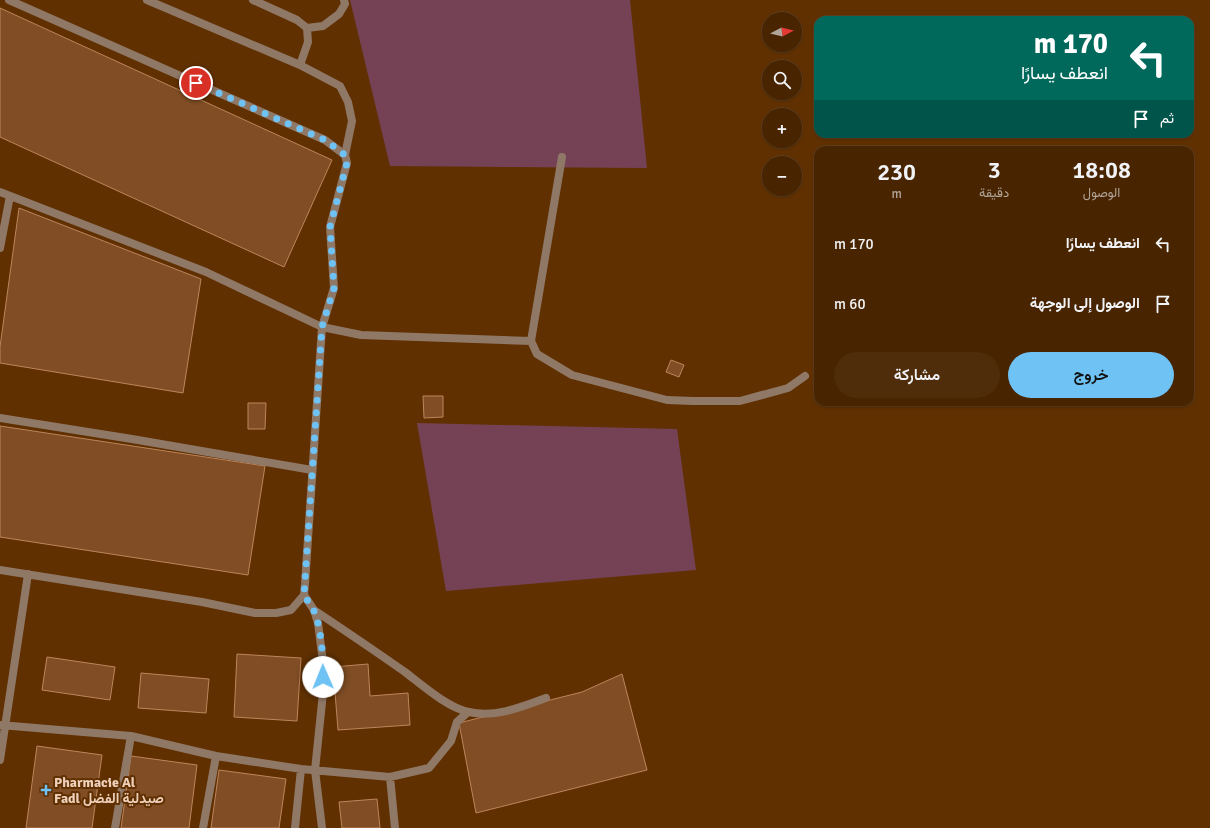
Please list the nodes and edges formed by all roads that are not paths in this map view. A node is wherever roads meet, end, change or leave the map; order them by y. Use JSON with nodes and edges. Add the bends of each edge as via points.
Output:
{"nodes":[{"id":1,"x":9,"y":0,"type":"edge"},
{"id":2,"x":147,"y":0,"type":"edge"},
{"id":3,"x":253,"y":0,"type":"edge"},
{"id":4,"x":344,"y":0,"type":"edge"},
{"id":5,"x":307,"y":28,"type":"junction"},
{"id":6,"x":300,"y":65,"type":"junction"},
{"id":7,"x":345,"y":155,"type":"junction"},
{"id":8,"x":562,"y":157,"type":"dead end"},
{"id":9,"x":0,"y":192,"type":"edge"},
{"id":10,"x":10,"y":196,"type":"junction"},
{"id":11,"x":0,"y":248,"type":"edge"},
{"id":12,"x":322,"y":327,"type":"junction"},
{"id":13,"x":531,"y":341,"type":"junction"},
{"id":14,"x":806,"y":376,"type":"dead end"},
{"id":15,"x":0,"y":418,"type":"edge"},
{"id":16,"x":312,"y":470,"type":"junction"},
{"id":17,"x":0,"y":570,"type":"edge"},
{"id":18,"x":28,"y":574,"type":"junction"},
{"id":19,"x":304,"y":595,"type":"junction"},
{"id":20,"x":314,"y":610,"type":"junction"},
{"id":21,"x":546,"y":698,"type":"dead end"},
{"id":22,"x":468,"y":712,"type":"junction"},
{"id":23,"x":2,"y":726,"type":"edge"},
{"id":24,"x":131,"y":736,"type":"junction"},
{"id":25,"x":216,"y":756,"type":"junction"},
{"id":26,"x":0,"y":760,"type":"edge"},
{"id":27,"x":302,"y":769,"type":"junction"},
{"id":28,"x":315,"y":770,"type":"junction"},
{"id":29,"x":390,"y":777,"type":"junction"},
{"id":30,"x":116,"y":828,"type":"edge"},
{"id":31,"x":203,"y":828,"type":"edge"},
{"id":32,"x":295,"y":828,"type":"edge"},
{"id":33,"x":322,"y":828,"type":"edge"},
{"id":34,"x":395,"y":828,"type":"edge"}],
"edges":[{"from":1,"to":7,"type":"street","via":[[325,140]]},
{"from":2,"to":6,"type":"street"},
{"from":3,"to":5,"type":"street","via":[[298,20]]},
{"from":4,"to":5,"type":"street","via":[[345,4],[339,14],[323,26]]},
{"from":5,"to":6,"type":"street","via":[[308,42]]},
{"from":6,"to":7,"type":"street","via":[[340,86],[348,102],[352,121]]},
{"from":7,"to":12,"type":"street","via":[[347,163],[330,227],[334,288]]},
{"from":8,"to":13,"type":"street"},
{"from":9,"to":10,"type":"street"},
{"from":10,"to":11,"type":"street"},
{"from":10,"to":12,"type":"street","via":[[206,272]]},
{"from":12,"to":13,"type":"street","via":[[361,335]]},
{"from":12,"to":16,"type":"street"},
{"from":13,"to":14,"type":"street","via":[[537,354],[572,375],[667,400],[740,401],[788,388]]},
{"from":15,"to":16,"type":"street"},
{"from":16,"to":19,"type":"street"},
{"from":17,"to":18,"type":"street"},
{"from":18,"to":19,"type":"street","via":[[254,613],[291,610]]},
{"from":18,"to":23,"type":"street"},
{"from":19,"to":20,"type":"street"},
{"from":20,"to":22,"type":"street","via":[[446,702]]},
{"from":20,"to":28,"type":"street","via":[[321,638],[323,662],[323,693]]},
{"from":21,"to":22,"type":"street","via":[[520,708],[488,713]]},
{"from":22,"to":29,"type":"street","via":[[457,722],[451,741],[429,768]]},
{"from":23,"to":24,"type":"street"},
{"from":23,"to":26,"type":"street"},
{"from":24,"to":25,"type":"street"},
{"from":24,"to":30,"type":"street"},
{"from":25,"to":27,"type":"street"},
{"from":25,"to":31,"type":"street"},
{"from":27,"to":28,"type":"street"},
{"from":27,"to":32,"type":"street"},
{"from":28,"to":29,"type":"street"},
{"from":28,"to":33,"type":"street"},
{"from":29,"to":34,"type":"street"}]}
